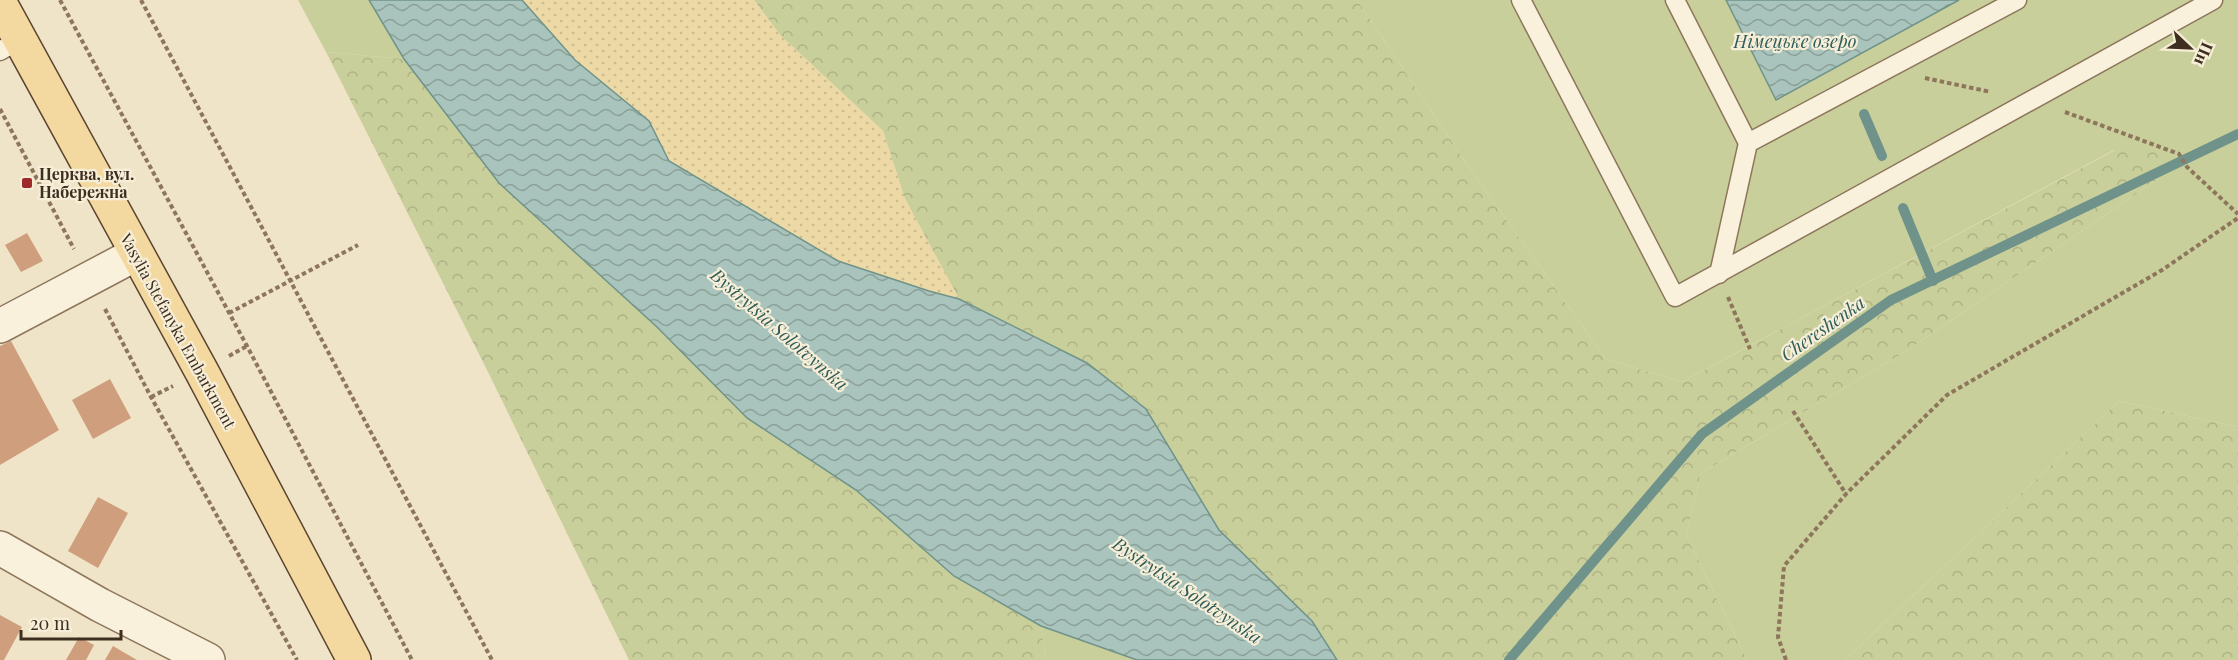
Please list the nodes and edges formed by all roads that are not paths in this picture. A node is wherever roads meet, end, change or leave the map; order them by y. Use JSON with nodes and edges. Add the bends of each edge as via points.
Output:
{"nodes":[{"id":1,"x":1521,"y":0,"type":"edge"},
{"id":2,"x":1675,"y":0,"type":"edge"},
{"id":3,"x":2017,"y":0,"type":"edge"},
{"id":4,"x":2213,"y":0,"type":"edge"},
{"id":5,"x":0,"y":3,"type":"edge"},
{"id":6,"x":10,"y":46,"type":"edge"},
{"id":7,"x":1748,"y":143,"type":"junction"},
{"id":8,"x":136,"y":254,"type":"junction"},
{"id":9,"x":1719,"y":274,"type":"junction"},
{"id":10,"x":0,"y":326,"type":"edge"},
{"id":11,"x":0,"y":548,"type":"edge"},
{"id":12,"x":208,"y":660,"type":"edge"},
{"id":13,"x":354,"y":660,"type":"edge"}],
"edges":[{"from":1,"to":9,"type":"lane","via":[[1675,297]]},
{"from":2,"to":7,"type":"lane"},
{"from":3,"to":7,"type":"lane"},
{"from":4,"to":9,"type":"lane"},
{"from":5,"to":6,"type":"main road","name":"Vasylia Stefanyka Embarkment"},
{"from":6,"to":8,"type":"main road","name":"Vasylia Stefanyka Embarkment"},
{"from":7,"to":9,"type":"lane"},
{"from":8,"to":10,"type":"street"},
{"from":8,"to":13,"type":"main road","name":"Vasylia Stefanyka Embarkment"},
{"from":11,"to":12,"type":"street"}]}
